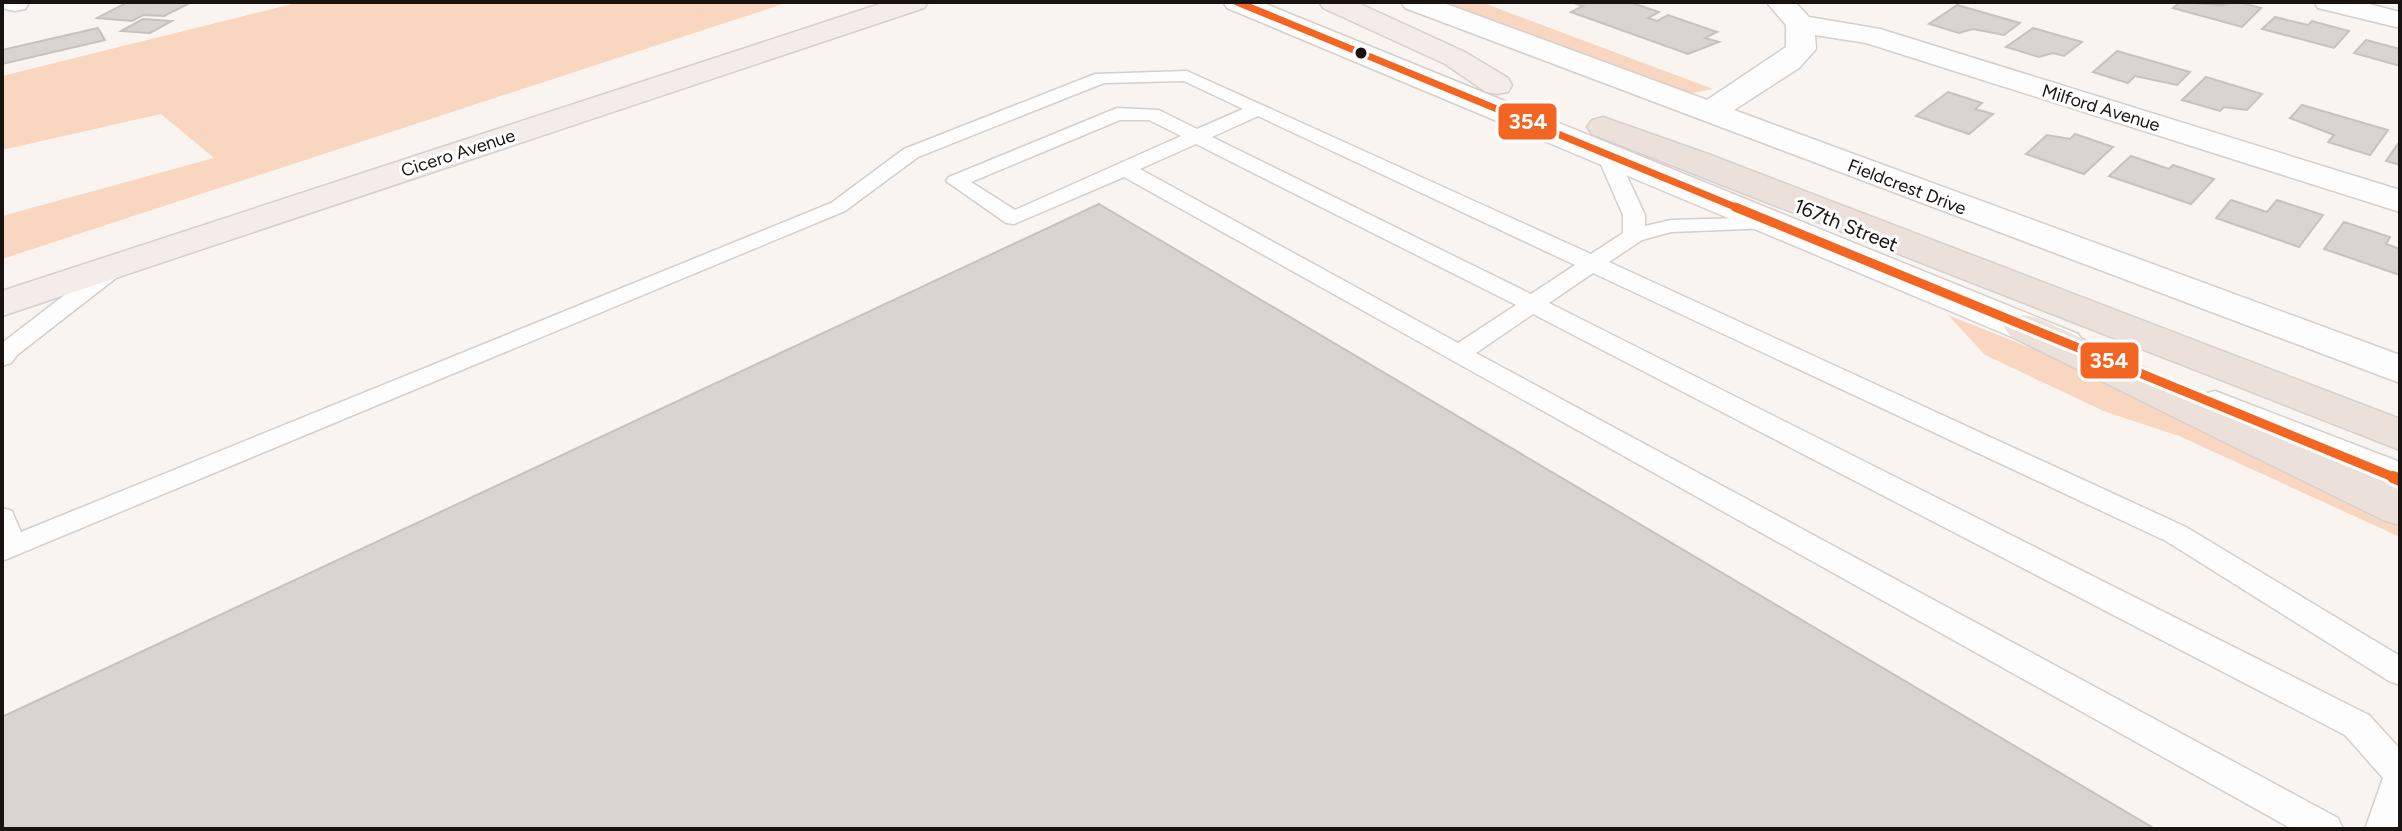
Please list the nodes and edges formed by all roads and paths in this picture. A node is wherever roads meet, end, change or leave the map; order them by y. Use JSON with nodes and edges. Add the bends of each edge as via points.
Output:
{"nodes":[{"id":1,"x":857,"y":2,"type":"edge"},
{"id":2,"x":925,"y":2,"type":"edge"},
{"id":3,"x":1237,"y":2,"type":"edge"},
{"id":4,"x":1293,"y":2,"type":"edge"},
{"id":5,"x":1333,"y":2,"type":"edge"},
{"id":6,"x":1415,"y":2,"type":"edge"},
{"id":7,"x":2328,"y":2,"type":"edge"},
{"id":8,"x":902,"y":6,"type":"edge"},
{"id":9,"x":1790,"y":13,"type":"edge"},
{"id":10,"x":2400,"y":20,"type":"edge"},
{"id":11,"x":1497,"y":85,"type":"junction"},
{"id":12,"x":1258,"y":109,"type":"junction"},
{"id":13,"x":1708,"y":113,"type":"junction"},
{"id":14,"x":1198,"y":137,"type":"junction"},
{"id":15,"x":1604,"y":140,"type":"junction"},
{"id":16,"x":1125,"y":169,"type":"junction"},
{"id":17,"x":2400,"y":201,"type":"edge"},
{"id":18,"x":1772,"y":222,"type":"junction"},
{"id":19,"x":1634,"y":235,"type":"junction"},
{"id":20,"x":1591,"y":264,"type":"junction"},
{"id":21,"x":117,"y":266,"type":"junction"},
{"id":22,"x":2,"y":278,"type":"edge"},
{"id":23,"x":2,"y":304,"type":"edge"},
{"id":24,"x":1532,"y":304,"type":"junction"},
{"id":25,"x":2024,"y":327,"type":"junction"},
{"id":26,"x":1459,"y":354,"type":"junction"},
{"id":27,"x":2,"y":358,"type":"edge"},
{"id":28,"x":2400,"y":370,"type":"edge"},
{"id":29,"x":2400,"y":435,"type":"edge"},
{"id":30,"x":2400,"y":445,"type":"edge"},
{"id":31,"x":2400,"y":480,"type":"edge"},
{"id":32,"x":2400,"y":508,"type":"edge"},
{"id":33,"x":2,"y":518,"type":"edge"},
{"id":34,"x":6,"y":549,"type":"edge"},
{"id":35,"x":2400,"y":672,"type":"edge"},
{"id":36,"x":2400,"y":776,"type":"edge"},
{"id":37,"x":2325,"y":829,"type":"edge"},
{"id":38,"x":2383,"y":829,"type":"edge"}],
"edges":[{"from":1,"to":22,"type":"main road","name":"Cicero Avenue"},
{"from":2,"to":8,"type":"main road","name":"Cicero Avenue"},
{"from":3,"to":15,"type":"main road","name":"167th Street"},
{"from":4,"to":11,"type":"main road","name":"167th Street"},
{"from":5,"to":11,"type":"main road","via":[[1455,58]]},
{"from":6,"to":13,"type":"main road","name":"Fieldcrest Drive"},
{"from":7,"to":10,"type":"main road"},
{"from":8,"to":21,"type":"main road","name":"Cicero Avenue"},
{"from":9,"to":13,"type":"main road","via":[[1801,49]]},
{"from":9,"to":17,"type":"main road","name":"Milford Avenue"},
{"from":11,"to":15,"type":"main road","name":"167th Street"},
{"from":12,"to":14,"type":"lane"},
{"from":12,"to":20,"type":"lane"},
{"from":12,"to":34,"type":"lane","via":[[1187,76],[1101,78],[911,153],[838,207]]},
{"from":13,"to":28,"type":"main road","name":"Fieldcrest Drive"},
{"from":14,"to":16,"type":"lane"},
{"from":14,"to":16,"type":"lane","via":[[1152,114],[1117,114],[956,181],[1014,218]]},
{"from":14,"to":24,"type":"lane"},
{"from":15,"to":18,"type":"main road","name":"167th Street"},
{"from":15,"to":19,"type":"lane","via":[[1634,215]]},
{"from":15,"to":29,"type":"highway","via":[[1710,166]]},
{"from":15,"to":30,"type":"main road","name":"167th Street"},
{"from":16,"to":26,"type":"lane"},
{"from":18,"to":19,"type":"lane","via":[[1671,226]]},
{"from":18,"to":25,"type":"main road","name":"167th Street"},
{"from":19,"to":20,"type":"lane"},
{"from":20,"to":24,"type":"lane"},
{"from":20,"to":35,"type":"lane","via":[[2176,534]]},
{"from":21,"to":23,"type":"main road","name":"Cicero Avenue"},
{"from":21,"to":27,"type":"lane"},
{"from":24,"to":26,"type":"lane"},
{"from":24,"to":36,"type":"lane","via":[[2357,725]]},
{"from":25,"to":31,"type":"main road","name":"167th Street"},
{"from":25,"to":32,"type":"highway"},
{"from":26,"to":37,"type":"lane"},
{"from":33,"to":34,"type":"lane"},
{"from":36,"to":38,"type":"lane"}]}
